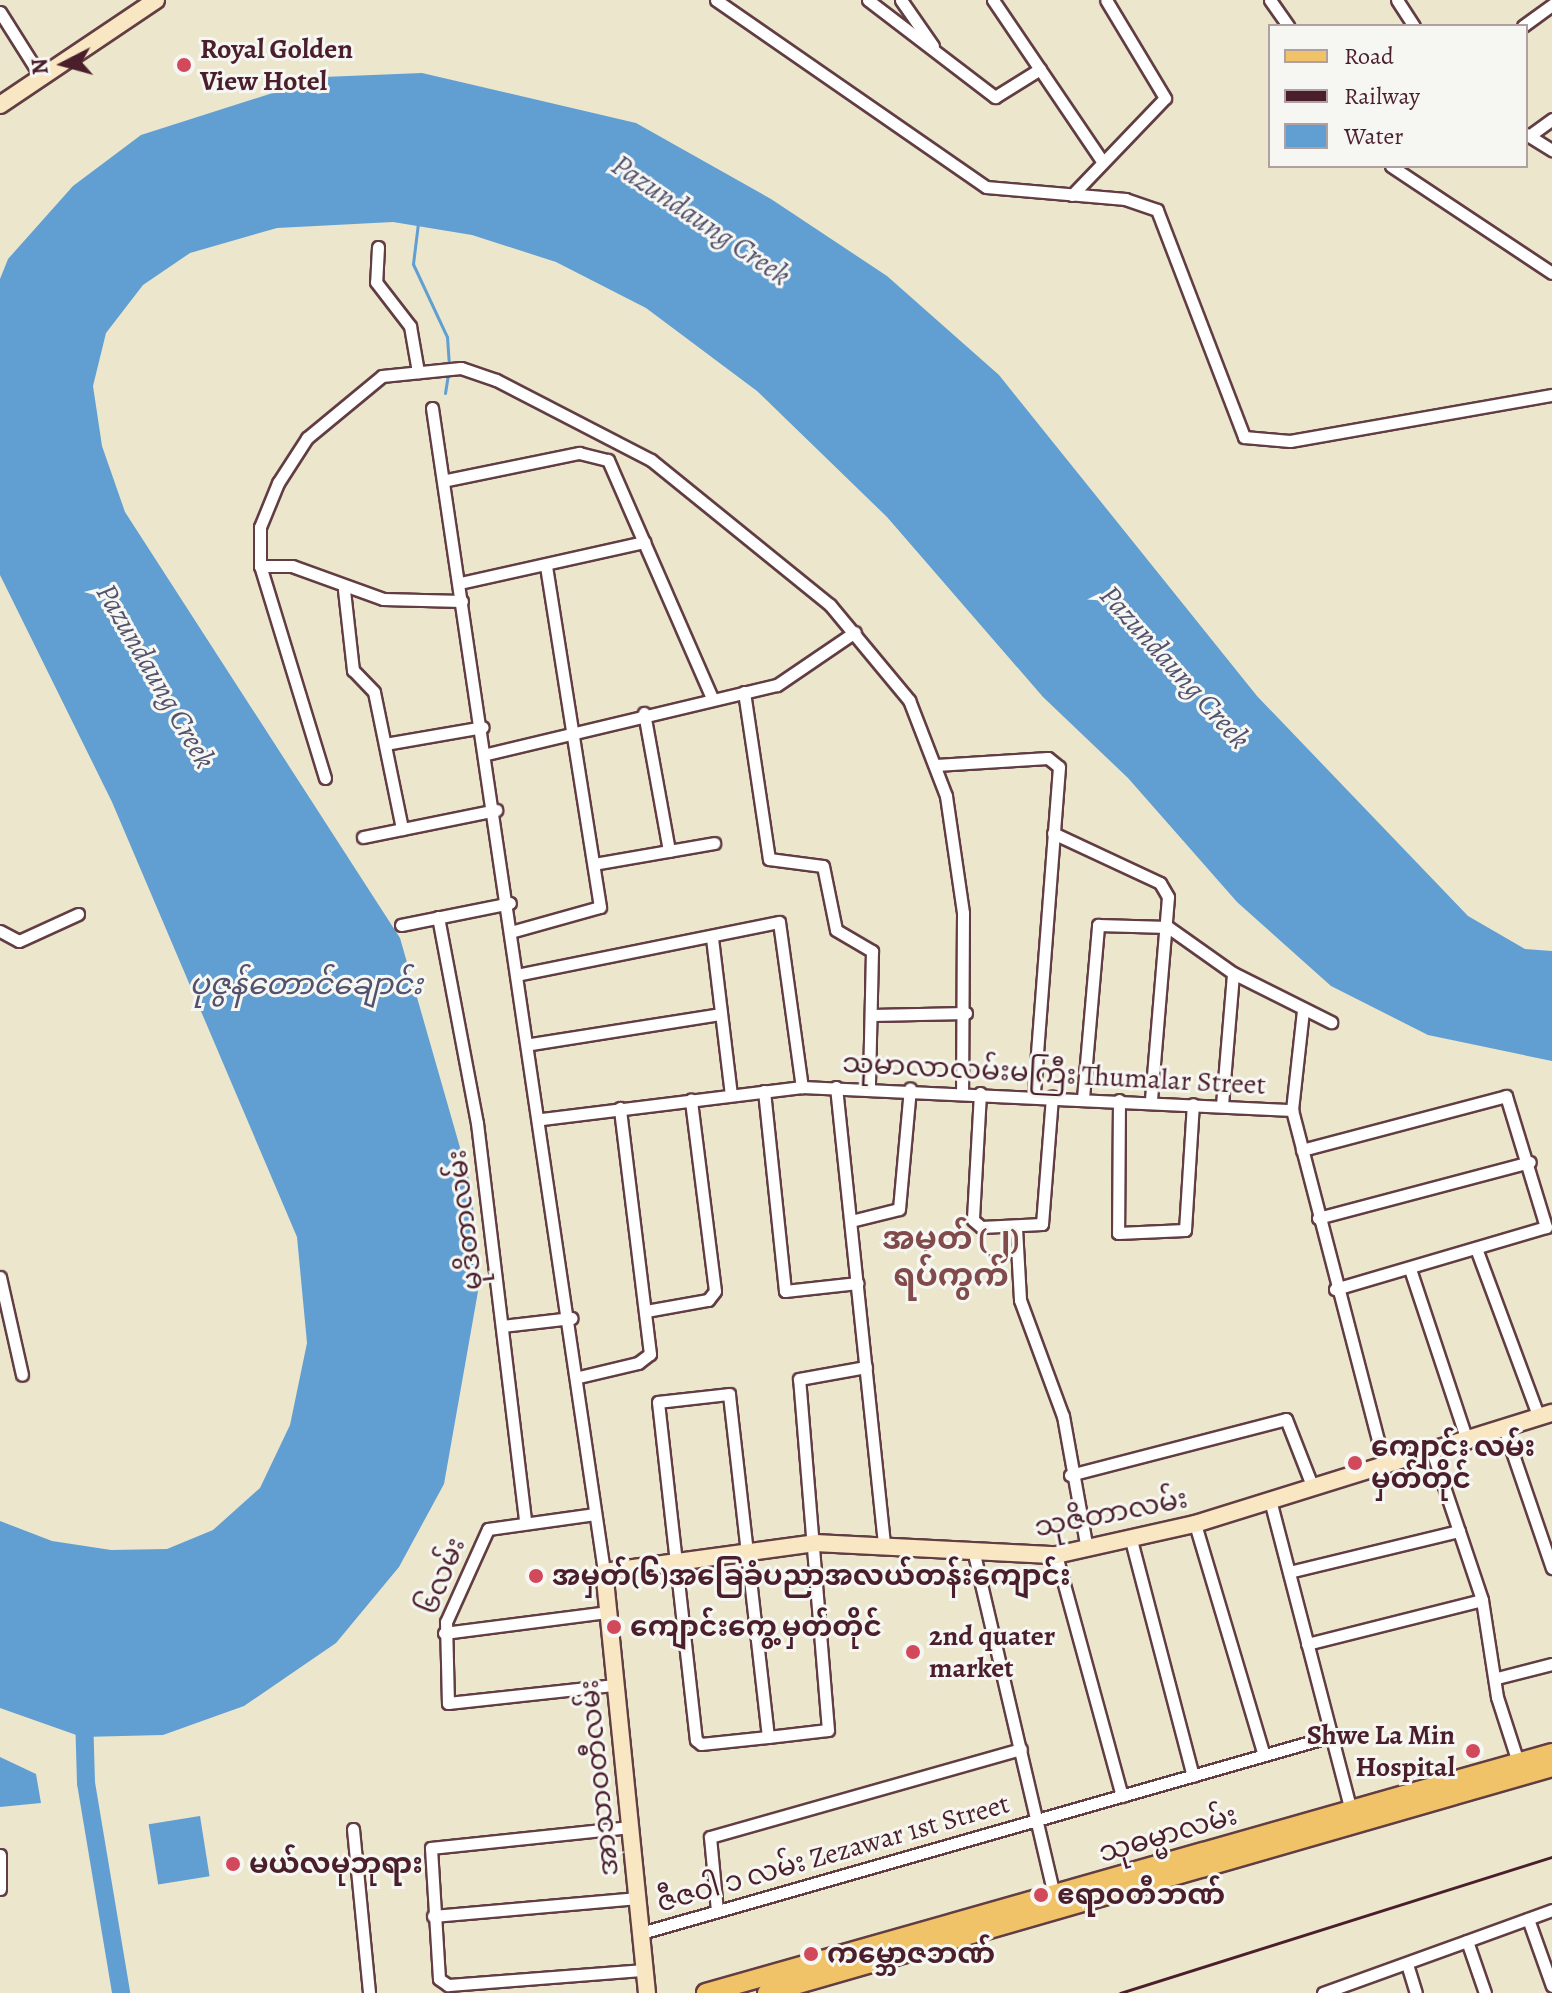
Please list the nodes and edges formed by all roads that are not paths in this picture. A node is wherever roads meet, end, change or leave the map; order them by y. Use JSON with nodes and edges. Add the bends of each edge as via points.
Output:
{"nodes":[{"id":1,"x":156,"y":0,"type":"edge"},
{"id":2,"x":716,"y":0,"type":"edge"},
{"id":3,"x":868,"y":0,"type":"edge"},
{"id":4,"x":901,"y":0,"type":"edge"},
{"id":5,"x":993,"y":0,"type":"edge"},
{"id":6,"x":1106,"y":0,"type":"edge"},
{"id":7,"x":1270,"y":0,"type":"edge"},
{"id":8,"x":1397,"y":0,"type":"edge"},
{"id":9,"x":1552,"y":5,"type":"edge"},
{"id":10,"x":0,"y":12,"type":"edge"},
{"id":11,"x":1287,"y":24,"type":"edge"},
{"id":12,"x":1413,"y":24,"type":"edge"},
{"id":13,"x":1526,"y":24,"type":"edge"},
{"id":14,"x":940,"y":57,"type":"junction"},
{"id":15,"x":1040,"y":69,"type":"junction"},
{"id":16,"x":41,"y":77,"type":"junction"},
{"id":17,"x":0,"y":105,"type":"edge"},
{"id":18,"x":1552,"y":119,"type":"edge"},
{"id":19,"x":1528,"y":135,"type":"edge"},
{"id":20,"x":1552,"y":150,"type":"edge"},
{"id":21,"x":1102,"y":161,"type":"junction"},
{"id":22,"x":1394,"y":168,"type":"edge"},
{"id":23,"x":1072,"y":195,"type":"junction"},
{"id":24,"x":378,"y":247,"type":"dead end"},
{"id":25,"x":1552,"y":273,"type":"edge"},
{"id":26,"x":418,"y":372,"type":"junction"},
{"id":27,"x":1552,"y":395,"type":"edge"},
{"id":28,"x":432,"y":408,"type":"dead end"},
{"id":29,"x":447,"y":480,"type":"junction"},
{"id":30,"x":644,"y":542,"type":"junction"},
{"id":31,"x":546,"y":565,"type":"junction"},
{"id":32,"x":260,"y":566,"type":"junction"},
{"id":33,"x":460,"y":583,"type":"junction"},
{"id":34,"x":344,"y":590,"type":"junction"},
{"id":35,"x":462,"y":601,"type":"junction"},
{"id":36,"x":855,"y":632,"type":"junction"},
{"id":37,"x":744,"y":692,"type":"junction"},
{"id":38,"x":712,"y":698,"type":"junction"},
{"id":39,"x":644,"y":713,"type":"junction"},
{"id":40,"x":483,"y":727,"type":"junction"},
{"id":41,"x":572,"y":732,"type":"junction"},
{"id":42,"x":385,"y":744,"type":"junction"},
{"id":43,"x":487,"y":754,"type":"junction"},
{"id":44,"x":936,"y":765,"type":"junction"},
{"id":45,"x":325,"y":778,"type":"dead end"},
{"id":46,"x":496,"y":810,"type":"junction"},
{"id":47,"x":402,"y":829,"type":"junction"},
{"id":48,"x":1053,"y":833,"type":"junction"},
{"id":49,"x":363,"y":837,"type":"dead end"},
{"id":50,"x":714,"y":843,"type":"dead end"},
{"id":51,"x":669,"y":851,"type":"junction"},
{"id":52,"x":594,"y":864,"type":"junction"},
{"id":53,"x":510,"y":903,"type":"junction"},
{"id":54,"x":78,"y":914,"type":"dead end"},
{"id":55,"x":438,"y":917,"type":"junction"},
{"id":56,"x":401,"y":925,"type":"dead end"},
{"id":57,"x":1168,"y":927,"type":"junction"},
{"id":58,"x":0,"y":931,"type":"edge"},
{"id":59,"x":514,"y":931,"type":"junction"},
{"id":60,"x":712,"y":938,"type":"junction"},
{"id":61,"x":1233,"y":973,"type":"junction"},
{"id":62,"x":521,"y":974,"type":"junction"},
{"id":63,"x":1303,"y":1010,"type":"junction"},
{"id":64,"x":966,"y":1013,"type":"junction"},
{"id":65,"x":720,"y":1014,"type":"junction"},
{"id":66,"x":872,"y":1015,"type":"junction"},
{"id":67,"x":1331,"y":1022,"type":"dead end"},
{"id":68,"x":531,"y":1044,"type":"junction"},
{"id":69,"x":802,"y":1087,"type":"junction"},
{"id":70,"x":836,"y":1087,"type":"junction"},
{"id":71,"x":869,"y":1088,"type":"junction"},
{"id":72,"x":910,"y":1089,"type":"junction"},
{"id":73,"x":764,"y":1091,"type":"junction"},
{"id":74,"x":962,"y":1092,"type":"junction"},
{"id":75,"x":980,"y":1093,"type":"junction"},
{"id":76,"x":731,"y":1094,"type":"junction"},
{"id":77,"x":1034,"y":1095,"type":"junction"},
{"id":78,"x":1052,"y":1096,"type":"junction"},
{"id":79,"x":1083,"y":1098,"type":"junction"},
{"id":80,"x":691,"y":1100,"type":"junction"},
{"id":81,"x":1119,"y":1100,"type":"junction"},
{"id":82,"x":1151,"y":1101,"type":"junction"},
{"id":83,"x":1193,"y":1104,"type":"junction"},
{"id":84,"x":1222,"y":1105,"type":"junction"},
{"id":85,"x":620,"y":1108,"type":"junction"},
{"id":86,"x":1292,"y":1110,"type":"junction"},
{"id":87,"x":542,"y":1119,"type":"junction"},
{"id":88,"x":1302,"y":1150,"type":"junction"},
{"id":89,"x":1530,"y":1162,"type":"junction"},
{"id":90,"x":1318,"y":1218,"type":"junction"},
{"id":91,"x":851,"y":1221,"type":"junction"},
{"id":92,"x":1016,"y":1228,"type":"junction"},
{"id":93,"x":1477,"y":1251,"type":"junction"},
{"id":94,"x":1410,"y":1269,"type":"junction"},
{"id":95,"x":0,"y":1277,"type":"edge"},
{"id":96,"x":858,"y":1283,"type":"junction"},
{"id":97,"x":1335,"y":1289,"type":"junction"},
{"id":98,"x":646,"y":1311,"type":"junction"},
{"id":99,"x":572,"y":1318,"type":"junction"},
{"id":100,"x":502,"y":1326,"type":"junction"},
{"id":101,"x":866,"y":1367,"type":"junction"},
{"id":102,"x":22,"y":1375,"type":"dead end"},
{"id":103,"x":579,"y":1377,"type":"junction"},
{"id":104,"x":1546,"y":1416,"type":"edge"},
{"id":105,"x":1505,"y":1431,"type":"junction"},
{"id":106,"x":1468,"y":1444,"type":"junction"},
{"id":107,"x":1433,"y":1454,"type":"junction"},
{"id":108,"x":1385,"y":1468,"type":"junction"},
{"id":109,"x":1070,"y":1475,"type":"junction"},
{"id":110,"x":1313,"y":1488,"type":"junction"},
{"id":111,"x":1270,"y":1500,"type":"junction"},
{"id":112,"x":595,"y":1514,"type":"junction"},
{"id":113,"x":525,"y":1520,"type":"junction"},
{"id":114,"x":1195,"y":1524,"type":"junction"},
{"id":115,"x":1459,"y":1531,"type":"junction"},
{"id":116,"x":1131,"y":1540,"type":"junction"},
{"id":117,"x":815,"y":1543,"type":"junction"},
{"id":118,"x":884,"y":1544,"type":"junction"},
{"id":119,"x":1087,"y":1549,"type":"junction"},
{"id":120,"x":746,"y":1551,"type":"junction"},
{"id":121,"x":974,"y":1554,"type":"junction"},
{"id":122,"x":1056,"y":1555,"type":"junction"},
{"id":123,"x":676,"y":1559,"type":"junction"},
{"id":124,"x":1552,"y":1568,"type":"edge"},
{"id":125,"x":611,"y":1569,"type":"junction"},
{"id":126,"x":1289,"y":1572,"type":"junction"},
{"id":127,"x":1482,"y":1600,"type":"junction"},
{"id":128,"x":607,"y":1612,"type":"junction"},
{"id":129,"x":444,"y":1633,"type":"junction"},
{"id":130,"x":1307,"y":1644,"type":"junction"},
{"id":131,"x":1552,"y":1664,"type":"edge"},
{"id":132,"x":1497,"y":1678,"type":"junction"},
{"id":133,"x":615,"y":1685,"type":"junction"},
{"id":134,"x":1331,"y":1736,"type":"junction"},
{"id":135,"x":768,"y":1737,"type":"junction"},
{"id":136,"x":1021,"y":1749,"type":"junction"},
{"id":137,"x":1552,"y":1753,"type":"edge"},
{"id":138,"x":1264,"y":1755,"type":"junction"},
{"id":139,"x":1518,"y":1762,"type":"junction"},
{"id":140,"x":1552,"y":1767,"type":"edge"},
{"id":141,"x":1193,"y":1776,"type":"junction"},
{"id":142,"x":1466,"y":1784,"type":"junction"},
{"id":143,"x":1122,"y":1796,"type":"junction"},
{"id":144,"x":1351,"y":1810,"type":"junction"},
{"id":145,"x":1037,"y":1819,"type":"junction"},
{"id":146,"x":630,"y":1827,"type":"junction"},
{"id":147,"x":353,"y":1829,"type":"dead end"},
{"id":148,"x":0,"y":1855,"type":"edge"},
{"id":149,"x":0,"y":1889,"type":"edge"},
{"id":150,"x":1054,"y":1895,"type":"junction"},
{"id":151,"x":638,"y":1898,"type":"junction"},
{"id":152,"x":1552,"y":1910,"type":"edge"},
{"id":153,"x":717,"y":1911,"type":"junction"},
{"id":154,"x":433,"y":1916,"type":"junction"},
{"id":155,"x":1528,"y":1919,"type":"junction"},
{"id":156,"x":641,"y":1933,"type":"junction"},
{"id":157,"x":1467,"y":1941,"type":"junction"},
{"id":158,"x":1407,"y":1964,"type":"junction"},
{"id":159,"x":645,"y":1970,"type":"junction"},
{"id":160,"x":1552,"y":1986,"type":"edge"},
{"id":161,"x":369,"y":1993,"type":"edge"},
{"id":162,"x":647,"y":1993,"type":"edge"},
{"id":163,"x":706,"y":1993,"type":"edge"},
{"id":164,"x":767,"y":1993,"type":"edge"},
{"id":165,"x":1323,"y":1993,"type":"edge"},
{"id":166,"x":1416,"y":1993,"type":"edge"},
{"id":167,"x":1485,"y":1993,"type":"edge"}],
"edges":[{"from":1,"to":16,"type":"main road"},
{"from":2,"to":23,"type":"street","via":[[976,182]]},
{"from":3,"to":14,"type":"street"},
{"from":4,"to":14,"type":"street"},
{"from":5,"to":15,"type":"street"},
{"from":6,"to":21,"type":"street","via":[[1166,90]]},
{"from":7,"to":11,"type":"street"},
{"from":8,"to":12,"type":"street"},
{"from":9,"to":13,"type":"street"},
{"from":10,"to":16,"type":"street"},
{"from":14,"to":15,"type":"street","via":[[995,97]]},
{"from":15,"to":21,"type":"street"},
{"from":16,"to":17,"type":"main road"},
{"from":18,"to":19,"type":"street"},
{"from":19,"to":20,"type":"street"},
{"from":21,"to":23,"type":"street"},
{"from":22,"to":25,"type":"street"},
{"from":23,"to":27,"type":"street","via":[[1125,199],[1157,210],[1239,432],[1302,440]]},
{"from":24,"to":26,"type":"street","via":[[376,282],[410,326]]},
{"from":26,"to":32,"type":"street","via":[[382,376],[307,438],[260,527]]},
{"from":26,"to":36,"type":"street","via":[[454,369],[496,380],[651,460]]},
{"from":28,"to":29,"type":"street"},
{"from":29,"to":30,"type":"street","via":[[596,453],[608,460]]},
{"from":29,"to":33,"type":"street"},
{"from":30,"to":31,"type":"street"},
{"from":30,"to":38,"type":"street"},
{"from":31,"to":33,"type":"street"},
{"from":31,"to":41,"type":"street"},
{"from":32,"to":34,"type":"street","via":[[292,566]]},
{"from":32,"to":45,"type":"street"},
{"from":33,"to":35,"type":"street"},
{"from":34,"to":35,"type":"street","via":[[383,599]]},
{"from":34,"to":42,"type":"street","via":[[353,670],[374,692]]},
{"from":35,"to":40,"type":"street"},
{"from":36,"to":37,"type":"street","via":[[785,681]]},
{"from":36,"to":44,"type":"street","via":[[909,700]]},
{"from":37,"to":38,"type":"street"},
{"from":37,"to":66,"type":"street","via":[[769,859],[781,866],[823,866],[836,930],[872,951]]},
{"from":38,"to":39,"type":"street"},
{"from":39,"to":41,"type":"street"},
{"from":39,"to":51,"type":"street"},
{"from":40,"to":42,"type":"street"},
{"from":40,"to":43,"type":"street"},
{"from":41,"to":43,"type":"street"},
{"from":41,"to":52,"type":"street"},
{"from":42,"to":47,"type":"street"},
{"from":43,"to":46,"type":"street"},
{"from":44,"to":48,"type":"street","via":[[1055,761]]},
{"from":44,"to":64,"type":"street","via":[[963,913]]},
{"from":46,"to":47,"type":"street"},
{"from":46,"to":53,"type":"street"},
{"from":47,"to":49,"type":"street"},
{"from":48,"to":57,"type":"street","via":[[1160,883]]},
{"from":48,"to":77,"type":"street"},
{"from":50,"to":51,"type":"street"},
{"from":51,"to":52,"type":"street"},
{"from":52,"to":59,"type":"street","via":[[598,913]]},
{"from":53,"to":55,"type":"street"},
{"from":53,"to":59,"type":"street"},
{"from":54,"to":58,"type":"street","via":[[19,941]]},
{"from":55,"to":56,"type":"street"},
{"from":55,"to":100,"type":"street","name":"မုဒိတာလမ်း","via":[[477,1123]]},
{"from":57,"to":61,"type":"street"},
{"from":57,"to":79,"type":"street","via":[[1098,925]]},
{"from":57,"to":82,"type":"street"},
{"from":59,"to":62,"type":"street"},
{"from":60,"to":62,"type":"street"},
{"from":60,"to":65,"type":"street"},
{"from":60,"to":69,"type":"street","via":[[779,922]]},
{"from":61,"to":63,"type":"street"},
{"from":61,"to":84,"type":"street"},
{"from":62,"to":68,"type":"street"},
{"from":63,"to":67,"type":"street"},
{"from":63,"to":86,"type":"street"},
{"from":64,"to":66,"type":"street"},
{"from":64,"to":74,"type":"street"},
{"from":65,"to":68,"type":"street"},
{"from":65,"to":76,"type":"street"},
{"from":66,"to":71,"type":"street"},
{"from":68,"to":87,"type":"street"},
{"from":69,"to":70,"type":"street","name":"သုမာလာလမ်းမကြီး Thumalar Street"},
{"from":69,"to":73,"type":"street","name":"သုမာလာလမ်းမကြီး Thumalar Street"},
{"from":70,"to":71,"type":"street","name":"သုမာလာလမ်းမကြီး Thumalar Street"},
{"from":70,"to":91,"type":"street"},
{"from":71,"to":72,"type":"street","name":"သုမာလာလမ်းမကြီး Thumalar Street"},
{"from":72,"to":74,"type":"street","name":"သုမာလာလမ်းမကြီး Thumalar Street"},
{"from":72,"to":91,"type":"street","via":[[899,1209]]},
{"from":73,"to":76,"type":"street","name":"သုမာလာလမ်းမကြီး Thumalar Street"},
{"from":73,"to":96,"type":"street","via":[[785,1291]]},
{"from":74,"to":75,"type":"street","name":"သုမာလာလမ်းမကြီး Thumalar Street"},
{"from":75,"to":77,"type":"street","name":"သုမာလာလမ်းမကြီး Thumalar Street"},
{"from":75,"to":92,"type":"street","via":[[975,1225]]},
{"from":76,"to":80,"type":"street","name":"သုမာလာလမ်းမကြီး Thumalar Street"},
{"from":77,"to":78,"type":"street","name":"သုမာလာလမ်းမကြီး Thumalar Street"},
{"from":78,"to":79,"type":"street","name":"သုမာလာလမ်းမကြီး Thumalar Street"},
{"from":78,"to":92,"type":"street","via":[[1042,1224]]},
{"from":79,"to":81,"type":"street","name":"သုမာလာလမ်းမကြီး Thumalar Street"},
{"from":80,"to":85,"type":"street","name":"သုမာလာလမ်းမကြီး Thumalar Street"},
{"from":80,"to":98,"type":"street","via":[[715,1291],[708,1300]]},
{"from":81,"to":82,"type":"street","name":"သုမာလာလမ်းမကြီး Thumalar Street"},
{"from":81,"to":83,"type":"street","via":[[1113,1231],[1185,1230]]},
{"from":82,"to":83,"type":"street","name":"သုမာလာလမ်းမကြီး Thumalar Street"},
{"from":83,"to":84,"type":"street","name":"သုမာလာလမ်းမကြီး Thumalar Street"},
{"from":84,"to":86,"type":"street","name":"သုမာလာလမ်းမကြီး Thumalar Street"},
{"from":85,"to":87,"type":"street","name":"သုမာလာလမ်းမကြီး Thumalar Street"},
{"from":85,"to":98,"type":"street"},
{"from":86,"to":88,"type":"street","name":"သုမာလာလမ်းမကြီး Thumalar Street"},
{"from":87,"to":99,"type":"street"},
{"from":88,"to":89,"type":"street","via":[[1506,1096]]},
{"from":88,"to":90,"type":"street","name":"သုမာလာလမ်းမကြီး Thumalar Street"},
{"from":89,"to":90,"type":"street"},
{"from":89,"to":93,"type":"street","via":[[1544,1231]]},
{"from":90,"to":97,"type":"street","name":"သုမာလာလမ်းမကြီး Thumalar Street"},
{"from":91,"to":96,"type":"street"},
{"from":92,"to":109,"type":"street","via":[[1020,1300],[1063,1416]]},
{"from":93,"to":94,"type":"street"},
{"from":93,"to":104,"type":"street"},
{"from":94,"to":97,"type":"street"},
{"from":94,"to":106,"type":"street"},
{"from":95,"to":102,"type":"street"},
{"from":96,"to":101,"type":"street"},
{"from":97,"to":108,"type":"street","name":"သုမာလာလမ်းမကြီး Thumalar Street"},
{"from":98,"to":103,"type":"street","via":[[647,1358]]},
{"from":99,"to":100,"type":"street"},
{"from":99,"to":103,"type":"street"},
{"from":100,"to":113,"type":"street","name":"မုဒိတာလမ်း"},
{"from":101,"to":117,"type":"street","via":[[800,1378]]},
{"from":101,"to":118,"type":"street"},
{"from":103,"to":112,"type":"street"},
{"from":104,"to":105,"type":"main road","name":"သုဇိတာလမ်း"},
{"from":105,"to":106,"type":"main road","name":"သုဇိတာလမ်း"},
{"from":105,"to":124,"type":"street"},
{"from":106,"to":107,"type":"main road","name":"သုဇိတာလမ်း"},
{"from":107,"to":108,"type":"main road","name":"သုဇိတာလမ်း"},
{"from":107,"to":115,"type":"street"},
{"from":108,"to":110,"type":"main road","name":"သုဇိတာလမ်း"},
{"from":109,"to":110,"type":"street","via":[[1286,1419]]},
{"from":109,"to":119,"type":"street"},
{"from":110,"to":111,"type":"main road","name":"သုဇိတာလမ်း"},
{"from":111,"to":114,"type":"main road","name":"သုဇိတာလမ်း"},
{"from":111,"to":126,"type":"street"},
{"from":112,"to":113,"type":"street","name":"၆လမ်း"},
{"from":112,"to":125,"type":"street"},
{"from":113,"to":129,"type":"street","name":"၆လမ်း","via":[[488,1529]]},
{"from":114,"to":116,"type":"main road","name":"သုဇိတာလမ်း"},
{"from":114,"to":138,"type":"street"},
{"from":115,"to":126,"type":"street"},
{"from":115,"to":127,"type":"street"},
{"from":116,"to":119,"type":"main road","name":"သုဇိတာလမ်း"},
{"from":116,"to":141,"type":"street"},
{"from":117,"to":118,"type":"main road","name":"သုဇိတာလမ်း"},
{"from":117,"to":120,"type":"main road","name":"သုဇိတာလမ်း"},
{"from":117,"to":135,"type":"street","via":[[833,1727]]},
{"from":118,"to":121,"type":"main road","name":"သုဇိတာလမ်း"},
{"from":119,"to":122,"type":"main road","name":"သုဇိတာလမ်း"},
{"from":120,"to":123,"type":"main road","name":"သုဇိတာလမ်း"},
{"from":120,"to":123,"type":"street","via":[[729,1394],[659,1398]]},
{"from":120,"to":135,"type":"street"},
{"from":121,"to":122,"type":"main road","name":"သုဇိတာလမ်း"},
{"from":121,"to":136,"type":"street"},
{"from":122,"to":143,"type":"street"},
{"from":123,"to":125,"type":"main road","name":"သုဇိတာလမ်း"},
{"from":123,"to":135,"type":"street","via":[[696,1740]]},
{"from":125,"to":128,"type":"main road","name":"အာသာဝတီလမ်း"},
{"from":126,"to":130,"type":"street"},
{"from":127,"to":130,"type":"street"},
{"from":127,"to":132,"type":"street"},
{"from":128,"to":129,"type":"street"},
{"from":128,"to":133,"type":"main road","name":"အာသာဝတီလမ်း"},
{"from":129,"to":133,"type":"street","name":"၆လမ်း","via":[[448,1703]]},
{"from":130,"to":134,"type":"street"},
{"from":131,"to":132,"type":"street"},
{"from":132,"to":139,"type":"street"},
{"from":133,"to":146,"type":"main road","name":"အာသာဝတီလမ်း"},
{"from":134,"to":138,"type":"street","name":"ဇီဇဝါ ၁ လမ်း Zezawar 1st Street"},
{"from":134,"to":144,"type":"street"},
{"from":136,"to":145,"type":"street"},
{"from":136,"to":153,"type":"street","via":[[706,1840]]},
{"from":137,"to":139,"type":"main road","name":"သုဓမ္မာလမ်း"},
{"from":138,"to":141,"type":"street","name":"ဇီဇဝါ ၁ လမ်း Zezawar 1st Street"},
{"from":139,"to":142,"type":"main road","name":"သုဓမ္မာလမ်း"},
{"from":140,"to":142,"type":"main road","name":"သုဓမ္မာလမ်း"},
{"from":141,"to":143,"type":"street","name":"ဇီဇဝါ ၁ လမ်း Zezawar 1st Street"},
{"from":142,"to":144,"type":"main road","name":"သုဓမ္မာလမ်း"},
{"from":142,"to":164,"type":"main road","name":"သုဓမ္မာလမ်း"},
{"from":143,"to":145,"type":"street","name":"ဇီဇဝါ ၁ လမ်း Zezawar 1st Street"},
{"from":144,"to":150,"type":"main road","name":"သုဓမ္မာလမ်း"},
{"from":145,"to":150,"type":"street"},
{"from":145,"to":153,"type":"street","name":"ဇီဇဝါ ၁ လမ်း Zezawar 1st Street"},
{"from":146,"to":151,"type":"main road","name":"အာသာဝတီလမ်း"},
{"from":146,"to":154,"type":"street","via":[[431,1848]]},
{"from":147,"to":161,"type":"street"},
{"from":148,"to":149,"type":"street"},
{"from":150,"to":163,"type":"main road","name":"သုဓမ္မာလမ်း"},
{"from":151,"to":154,"type":"street"},
{"from":151,"to":156,"type":"main road","name":"အာသာဝတီလမ်း"},
{"from":152,"to":155,"type":"street"},
{"from":153,"to":156,"type":"street","name":"ဇီဇဝါ ၁ လမ်း Zezawar 1st Street"},
{"from":154,"to":159,"type":"street","via":[[442,1983]]},
{"from":155,"to":157,"type":"street"},
{"from":155,"to":160,"type":"street"},
{"from":156,"to":159,"type":"main road","name":"အာသာဝတီလမ်း"},
{"from":157,"to":158,"type":"street"},
{"from":157,"to":167,"type":"street"},
{"from":158,"to":165,"type":"street"},
{"from":158,"to":166,"type":"street"},
{"from":159,"to":162,"type":"main road","name":"အာသာဝတီလမ်း"}]}
